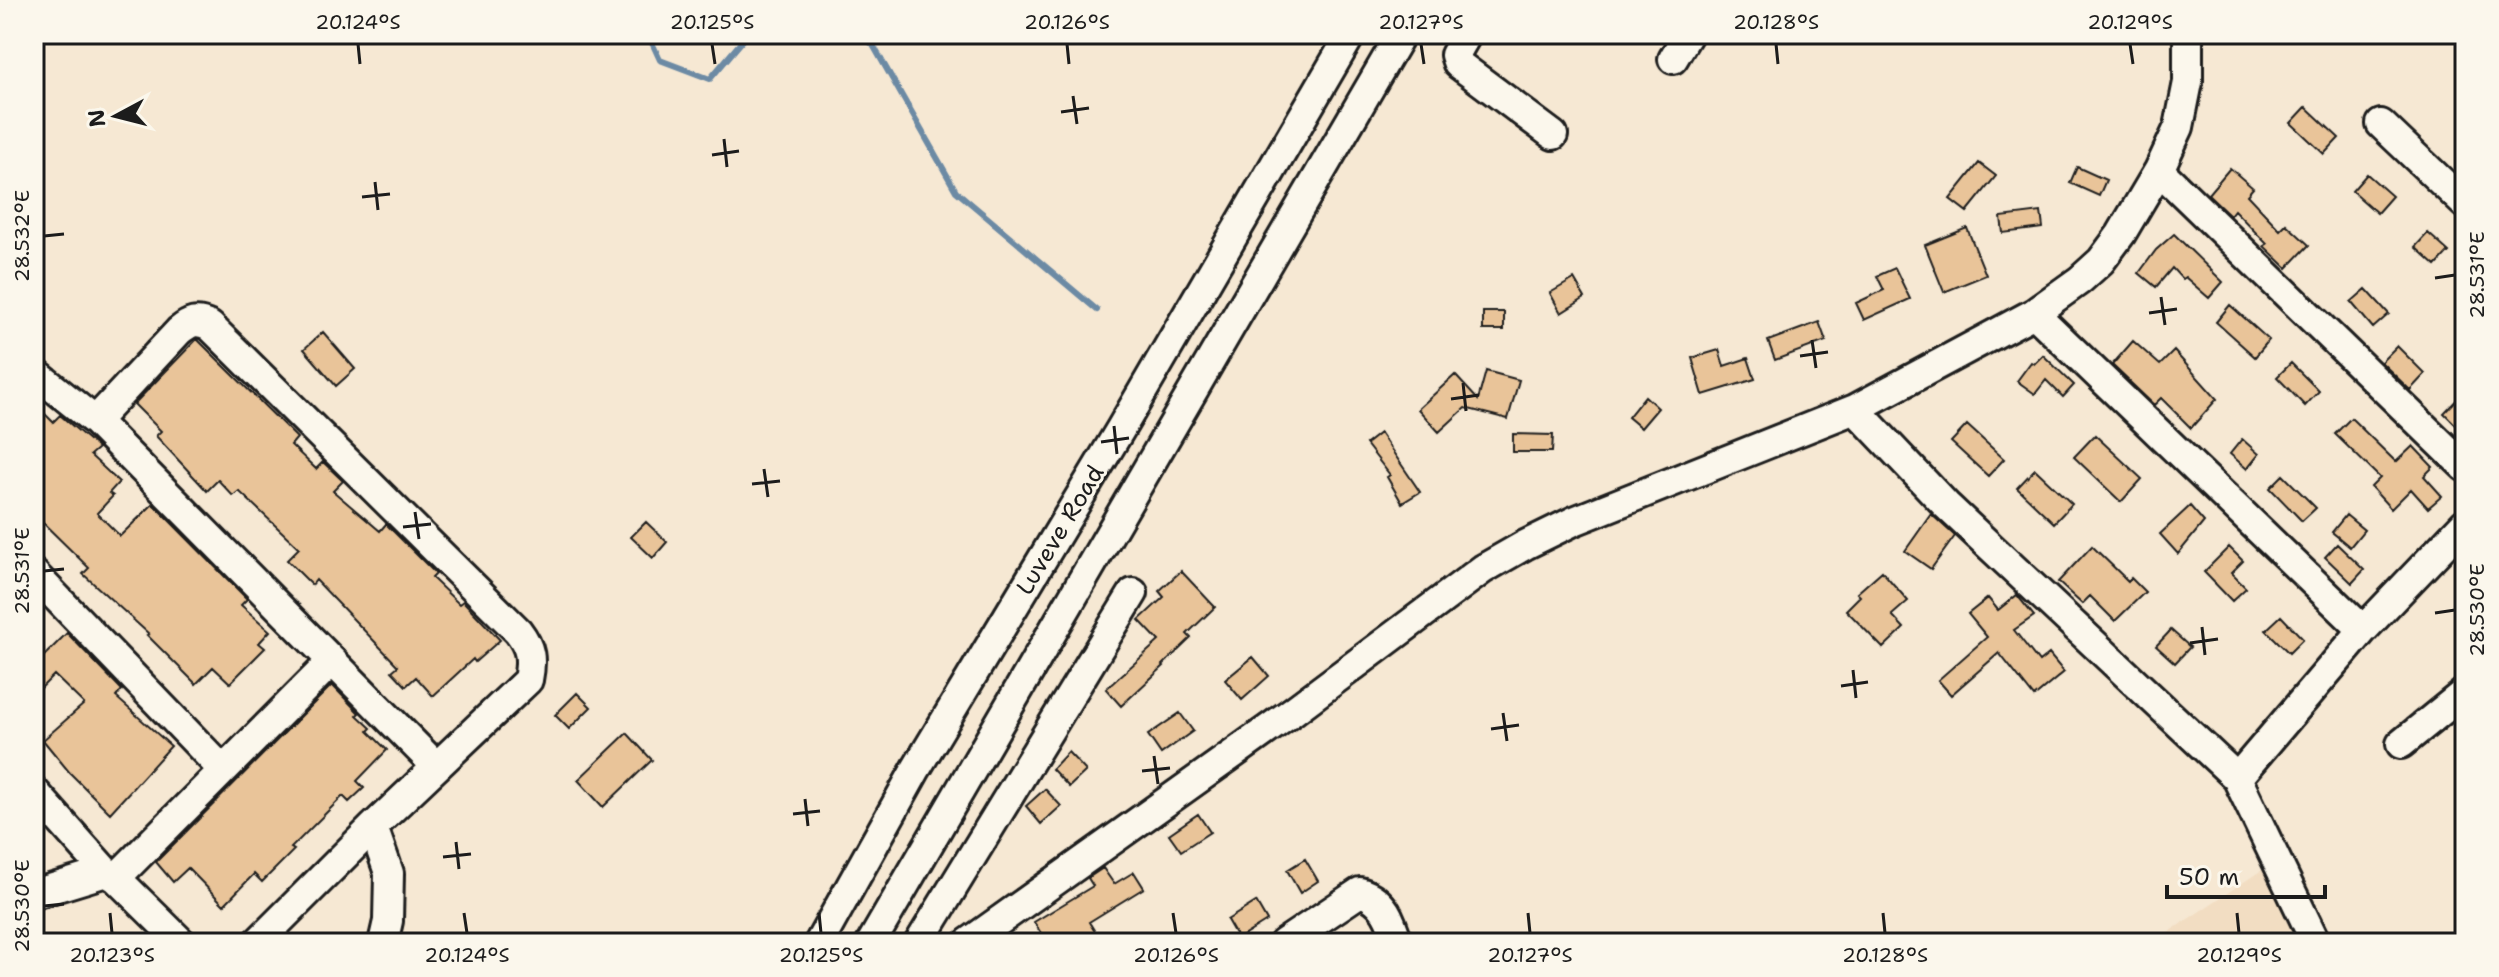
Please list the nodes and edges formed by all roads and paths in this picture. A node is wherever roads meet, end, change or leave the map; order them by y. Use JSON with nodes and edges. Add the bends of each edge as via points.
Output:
{"nodes":[{"id":1,"x":1351,"y":34,"type":"edge"},
{"id":2,"x":1401,"y":34,"type":"edge"},
{"id":3,"x":1467,"y":34,"type":"edge"},
{"id":4,"x":1688,"y":34,"type":"edge"},
{"id":5,"x":2188,"y":34,"type":"edge"},
{"id":6,"x":1673,"y":59,"type":"dead end"},
{"id":7,"x":2381,"y":124,"type":"dead end"},
{"id":8,"x":1553,"y":135,"type":"dead end"},
{"id":9,"x":2159,"y":170,"type":"junction"},
{"id":10,"x":2465,"y":204,"type":"edge"},
{"id":11,"x":2034,"y":313,"type":"junction"},
{"id":12,"x":34,"y":372,"type":"edge"},
{"id":13,"x":1855,"y":409,"type":"junction"},
{"id":14,"x":95,"y":421,"type":"junction"},
{"id":15,"x":2465,"y":467,"type":"edge"},
{"id":16,"x":2465,"y":523,"type":"edge"},
{"id":17,"x":34,"y":574,"type":"edge"},
{"id":18,"x":1133,"y":593,"type":"dead end"},
{"id":19,"x":2363,"y":630,"type":"junction"},
{"id":20,"x":332,"y":661,"type":"junction"},
{"id":21,"x":2465,"y":692,"type":"edge"},
{"id":22,"x":2401,"y":744,"type":"dead end"},
{"id":23,"x":436,"y":766,"type":"junction"},
{"id":24,"x":223,"y":770,"type":"junction"},
{"id":25,"x":2237,"y":778,"type":"junction"},
{"id":26,"x":34,"y":791,"type":"edge"},
{"id":27,"x":373,"y":827,"type":"junction"},
{"id":28,"x":111,"y":875,"type":"junction"},
{"id":29,"x":34,"y":894,"type":"edge"},
{"id":30,"x":182,"y":943,"type":"edge"},
{"id":31,"x":257,"y":943,"type":"edge"},
{"id":32,"x":383,"y":943,"type":"edge"},
{"id":33,"x":819,"y":943,"type":"edge"},
{"id":34,"x":871,"y":943,"type":"edge"},
{"id":35,"x":919,"y":943,"type":"edge"},
{"id":36,"x":968,"y":943,"type":"edge"},
{"id":37,"x":1284,"y":943,"type":"edge"},
{"id":38,"x":1398,"y":943,"type":"edge"},
{"id":39,"x":2316,"y":943,"type":"edge"}],
"edges":[{"from":1,"to":33,"type":"street","name":"Luveve Road","via":[[916,769]]},
{"from":2,"to":34,"type":"street","name":"Luveve Road"},
{"from":3,"to":8,"type":"street","via":[[1455,55],[1458,64]]},
{"from":4,"to":6,"type":"street"},
{"from":5,"to":9,"type":"street","via":[[2185,105]]},
{"from":7,"to":10,"type":"street"},
{"from":9,"to":11,"type":"street","via":[[2101,261]]},
{"from":9,"to":15,"type":"street"},
{"from":11,"to":13,"type":"street"},
{"from":11,"to":19,"type":"street"},
{"from":12,"to":14,"type":"street"},
{"from":13,"to":25,"type":"street","via":[[1946,505]]},
{"from":13,"to":36,"type":"street","via":[[1574,521],[1483,569]]},
{"from":14,"to":20,"type":"street"},
{"from":14,"to":23,"type":"street","via":[[179,331],[200,320],[518,631],[529,646],[528,680]]},
{"from":16,"to":19,"type":"street"},
{"from":17,"to":24,"type":"street"},
{"from":18,"to":35,"type":"street"},
{"from":19,"to":25,"type":"street"},
{"from":20,"to":23,"type":"street"},
{"from":20,"to":24,"type":"street"},
{"from":21,"to":22,"type":"street"},
{"from":23,"to":27,"type":"street"},
{"from":24,"to":28,"type":"street"},
{"from":25,"to":39,"type":"street"},
{"from":26,"to":28,"type":"street"},
{"from":27,"to":31,"type":"street"},
{"from":27,"to":32,"type":"street","via":[[389,873]]},
{"from":28,"to":29,"type":"street"},
{"from":28,"to":30,"type":"street"},
{"from":37,"to":38,"type":"street","via":[[1360,892],[1381,903]]}]}
